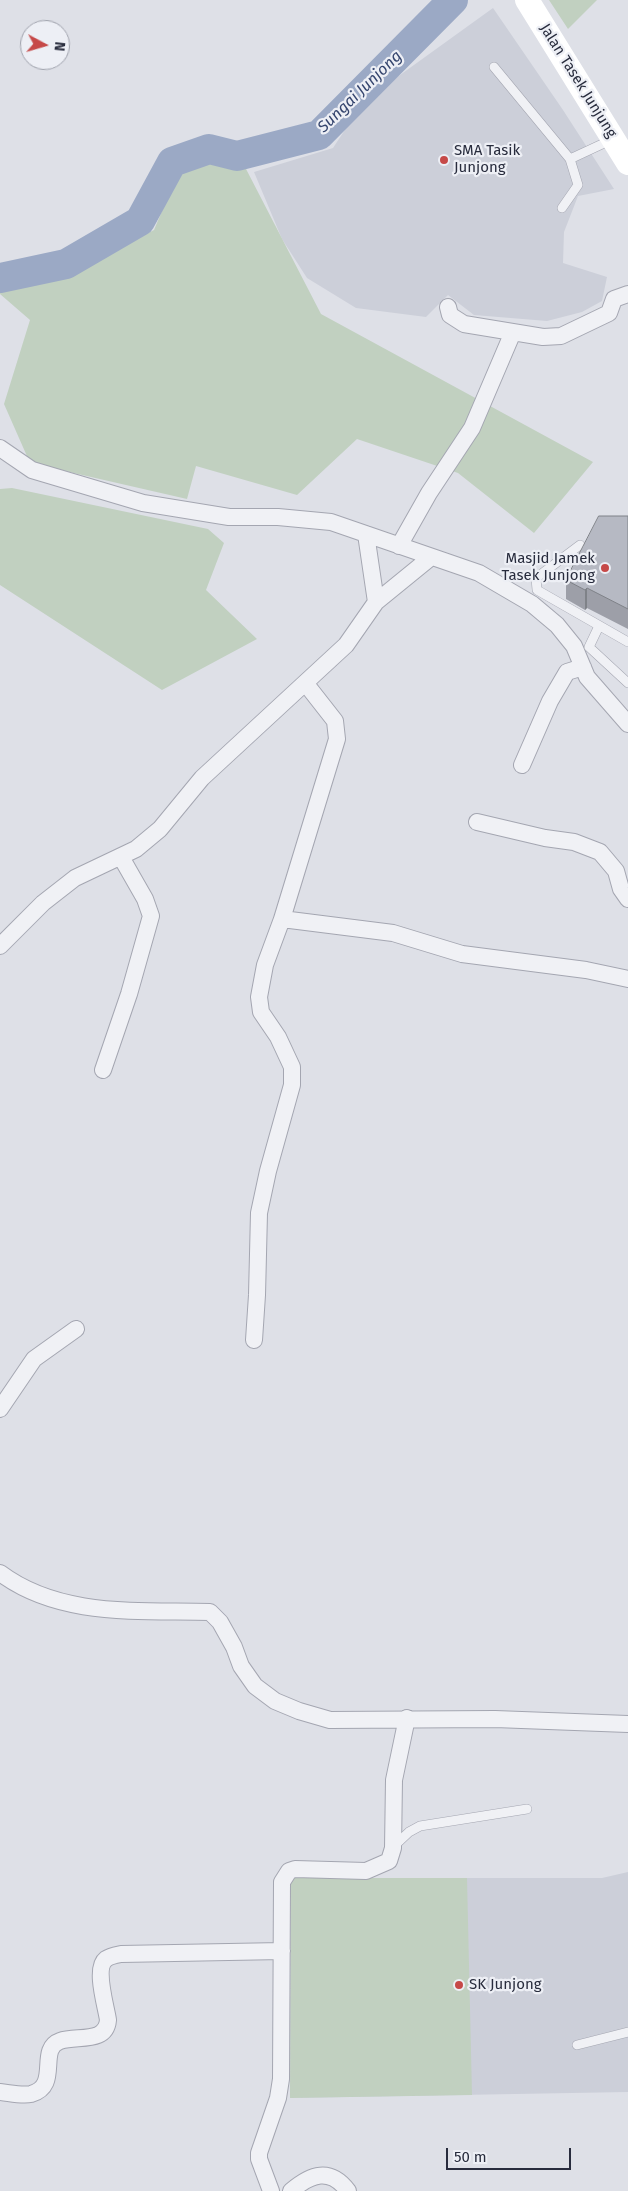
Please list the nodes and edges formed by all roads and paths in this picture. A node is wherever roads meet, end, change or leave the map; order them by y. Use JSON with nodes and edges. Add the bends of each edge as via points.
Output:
{"nodes":[{"id":1,"x":527,"y":0,"type":"edge"},
{"id":2,"x":494,"y":67,"type":"dead end"},
{"id":3,"x":613,"y":139,"type":"junction"},
{"id":4,"x":570,"y":159,"type":"junction"},
{"id":5,"x":628,"y":163,"type":"edge"},
{"id":6,"x":562,"y":208,"type":"dead end"},
{"id":7,"x":628,"y":294,"type":"edge"},
{"id":8,"x":448,"y":307,"type":"dead end"},
{"id":9,"x":513,"y":332,"type":"junction"},
{"id":10,"x":0,"y":448,"type":"edge"},
{"id":11,"x":366,"y":534,"type":"junction"},
{"id":12,"x":580,"y":545,"type":"dead end"},
{"id":13,"x":399,"y":546,"type":"junction"},
{"id":14,"x":430,"y":558,"type":"junction"},
{"id":15,"x":376,"y":602,"type":"junction"},
{"id":16,"x":599,"y":626,"type":"junction"},
{"id":17,"x":628,"y":642,"type":"edge"},
{"id":18,"x":583,"y":668,"type":"junction"},
{"id":19,"x":628,"y":683,"type":"edge"},
{"id":20,"x":306,"y":684,"type":"junction"},
{"id":21,"x":628,"y":724,"type":"edge"},
{"id":22,"x":522,"y":766,"type":"dead end"},
{"id":23,"x":477,"y":822,"type":"dead end"},
{"id":24,"x":121,"y":857,"type":"junction"},
{"id":25,"x":628,"y":899,"type":"edge"},
{"id":26,"x":282,"y":919,"type":"junction"},
{"id":27,"x":0,"y":946,"type":"edge"},
{"id":28,"x":628,"y":979,"type":"edge"},
{"id":29,"x":103,"y":1070,"type":"dead end"},
{"id":30,"x":76,"y":1328,"type":"dead end"},
{"id":31,"x":254,"y":1340,"type":"dead end"},
{"id":32,"x":0,"y":1409,"type":"edge"},
{"id":33,"x":0,"y":1573,"type":"edge"},
{"id":34,"x":407,"y":1718,"type":"junction"},
{"id":35,"x":628,"y":1724,"type":"edge"},
{"id":36,"x":527,"y":1809,"type":"dead end"},
{"id":37,"x":393,"y":1848,"type":"junction"},
{"id":38,"x":282,"y":1952,"type":"junction"},
{"id":39,"x":628,"y":2032,"type":"edge"},
{"id":40,"x":577,"y":2045,"type":"dead end"},
{"id":41,"x":0,"y":2092,"type":"edge"},
{"id":42,"x":271,"y":2191,"type":"edge"},
{"id":43,"x":291,"y":2191,"type":"edge"},
{"id":44,"x":348,"y":2191,"type":"edge"}],
"edges":[{"from":1,"to":3,"type":"main road","name":"Jalan Tasek Junjung"},
{"from":2,"to":4,"type":"lane"},
{"from":3,"to":4,"type":"lane"},
{"from":3,"to":5,"type":"main road","name":"Jalan Tasek Junjung"},
{"from":4,"to":6,"type":"lane","via":[[578,185]]},
{"from":7,"to":9,"type":"street","via":[[614,299],[609,313],[561,336]]},
{"from":8,"to":9,"type":"street","via":[[450,315],[464,324]]},
{"from":9,"to":13,"type":"street","via":[[472,428]]},
{"from":10,"to":11,"type":"street","via":[[32,470],[143,503],[229,517],[331,522]]},
{"from":11,"to":13,"type":"street"},
{"from":11,"to":15,"type":"street"},
{"from":12,"to":16,"type":"lane","via":[[536,578],[537,590]]},
{"from":13,"to":14,"type":"street"},
{"from":14,"to":15,"type":"street"},
{"from":14,"to":18,"type":"street","via":[[479,573],[532,604],[557,625],[574,646]]},
{"from":15,"to":20,"type":"street","via":[[346,645]]},
{"from":16,"to":17,"type":"lane"},
{"from":16,"to":19,"type":"lane","via":[[589,647]]},
{"from":18,"to":21,"type":"street","via":[[587,677]]},
{"from":18,"to":22,"type":"street","via":[[567,672],[550,701]]},
{"from":20,"to":24,"type":"street","via":[[202,778],[160,829]]},
{"from":20,"to":26,"type":"street","via":[[335,721],[337,739]]},
{"from":23,"to":25,"type":"street","via":[[574,842],[600,852],[616,871]]},
{"from":24,"to":27,"type":"street","via":[[62,888]]},
{"from":24,"to":29,"type":"street","via":[[146,899],[152,916]]},
{"from":26,"to":28,"type":"street","via":[[393,933],[462,954],[586,970]]},
{"from":26,"to":31,"type":"street","via":[[259,996],[260,1012],[290,1060],[292,1086],[268,1171],[260,1213]]},
{"from":30,"to":32,"type":"street","via":[[34,1359]]},
{"from":33,"to":34,"type":"street","via":[[39,1596],[84,1607],[210,1612],[220,1622],[241,1666],[255,1686],[275,1701],[330,1720]]},
{"from":34,"to":35,"type":"street"},
{"from":34,"to":37,"type":"street","via":[[394,1780]]},
{"from":36,"to":37,"type":"lane","via":[[420,1826]]},
{"from":37,"to":38,"type":"street","via":[[389,1861],[366,1871],[289,1871],[282,1882]]},
{"from":38,"to":41,"type":"street","via":[[121,1954],[106,1959],[100,1972],[108,2020],[104,2032],[54,2044],[49,2055],[48,2076],[38,2091],[30,2094]]},
{"from":38,"to":42,"type":"street","via":[[281,2079],[278,2098],[259,2153]]},
{"from":39,"to":40,"type":"lane"},
{"from":43,"to":44,"type":"street","via":[[310,2178],[322,2175],[333,2177]]}]}
